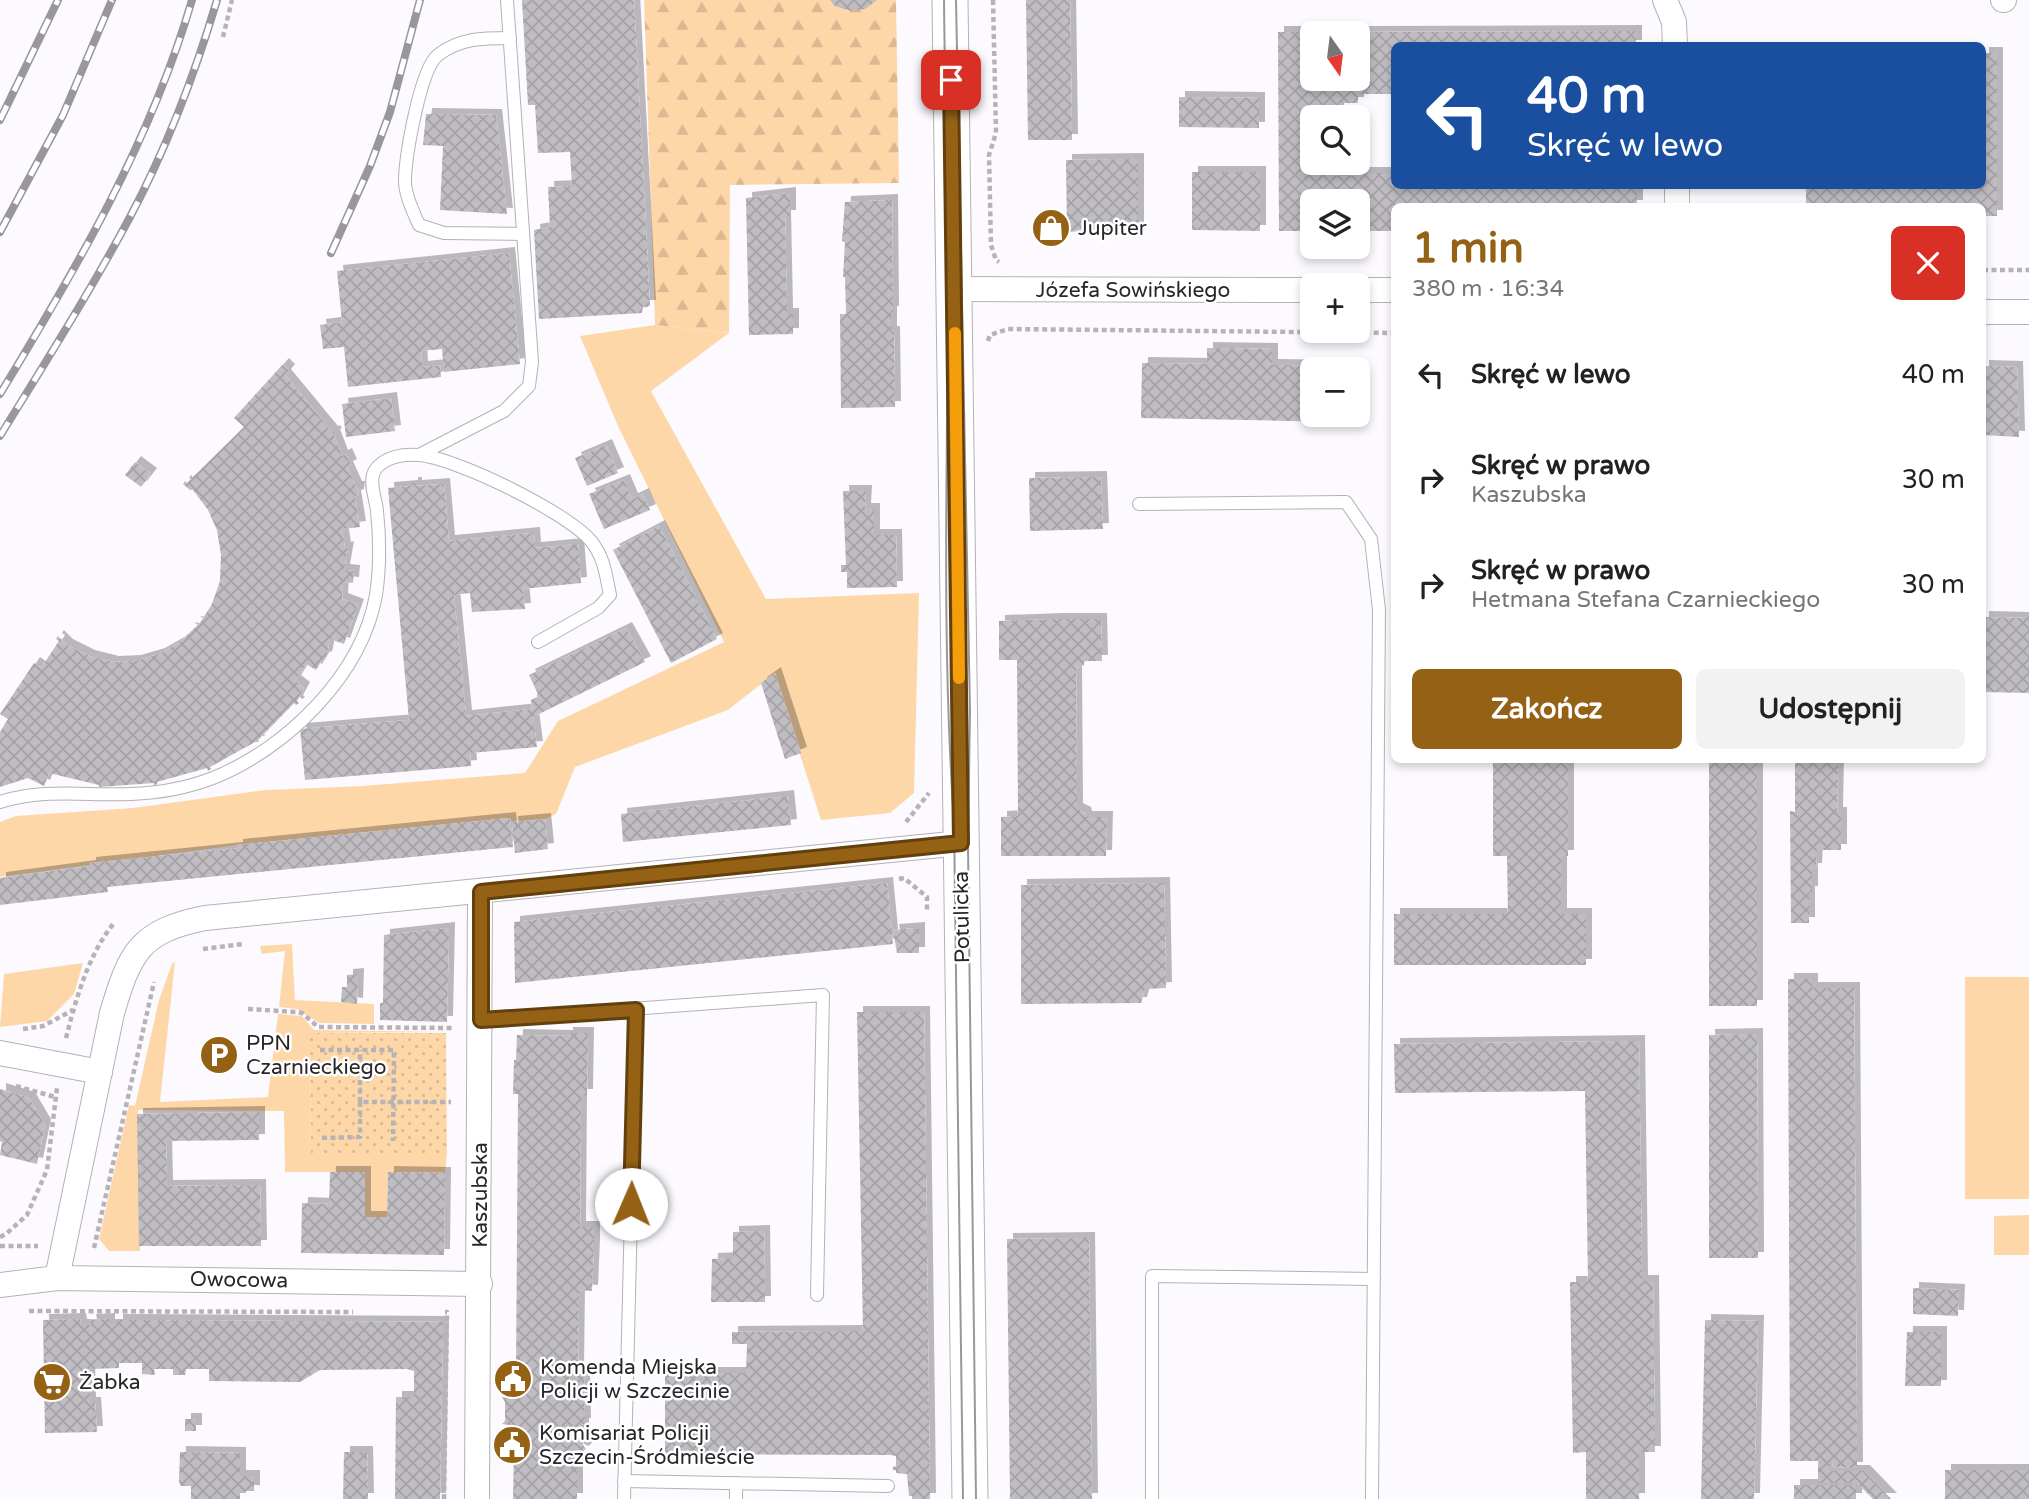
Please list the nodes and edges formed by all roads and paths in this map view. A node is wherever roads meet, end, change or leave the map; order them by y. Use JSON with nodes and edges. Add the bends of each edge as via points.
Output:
{"nodes":[{"id":1,"x":232,"y":0,"type":"edge"},
{"id":2,"x":507,"y":0,"type":"edge"},
{"id":3,"x":950,"y":0,"type":"edge"},
{"id":4,"x":993,"y":0,"type":"edge"},
{"id":5,"x":1665,"y":0,"type":"edge"},
{"id":6,"x":223,"y":37,"type":"dead end"},
{"id":7,"x":510,"y":38,"type":"junction"},
{"id":8,"x":1675,"y":42,"type":"edge"},
{"id":9,"x":523,"y":234,"type":"junction"},
{"id":10,"x":1008,"y":267,"type":"dead end"},
{"id":11,"x":1986,"y":270,"type":"edge"},
{"id":12,"x":2029,"y":270,"type":"edge"},
{"id":13,"x":954,"y":289,"type":"junction"},
{"id":14,"x":1300,"y":290,"type":"edge"},
{"id":15,"x":1370,"y":290,"type":"edge"},
{"id":16,"x":1391,"y":290,"type":"edge"},
{"id":17,"x":1986,"y":312,"type":"edge"},
{"id":18,"x":2029,"y":312,"type":"edge"},
{"id":19,"x":1008,"y":329,"type":"dead end"},
{"id":20,"x":1391,"y":332,"type":"edge"},
{"id":21,"x":418,"y":455,"type":"junction"},
{"id":22,"x":1139,"y":504,"type":"dead end"},
{"id":23,"x":538,"y":642,"type":"dead end"},
{"id":24,"x":0,"y":802,"type":"edge"},
{"id":25,"x":961,"y":843,"type":"junction"},
{"id":26,"x":481,"y":892,"type":"junction"},
{"id":27,"x":248,"y":944,"type":"dead end"},
{"id":28,"x":200,"y":949,"type":"dead end"},
{"id":29,"x":156,"y":970,"type":"dead end"},
{"id":30,"x":73,"y":1009,"type":"dead end"},
{"id":31,"x":247,"y":1009,"type":"dead end"},
{"id":32,"x":636,"y":1010,"type":"junction"},
{"id":33,"x":481,"y":1020,"type":"junction"},
{"id":34,"x":453,"y":1028,"type":"dead end"},
{"id":35,"x":11,"y":1030,"type":"dead end"},
{"id":36,"x":320,"y":1049,"type":"dead end"},
{"id":37,"x":360,"y":1050,"type":"junction"},
{"id":38,"x":0,"y":1053,"type":"edge"},
{"id":39,"x":100,"y":1072,"type":"junction"},
{"id":40,"x":11,"y":1085,"type":"dead end"},
{"id":41,"x":55,"y":1097,"type":"dead end"},
{"id":42,"x":360,"y":1102,"type":"junction"},
{"id":43,"x":393,"y":1102,"type":"junction"},
{"id":44,"x":452,"y":1102,"type":"dead end"},
{"id":45,"x":322,"y":1138,"type":"dead end"},
{"id":46,"x":393,"y":1141,"type":"dead end"},
{"id":47,"x":94,"y":1248,"type":"dead end"},
{"id":48,"x":57,"y":1278,"type":"junction"},
{"id":49,"x":1374,"y":1279,"type":"junction"},
{"id":50,"x":480,"y":1284,"type":"junction"},
{"id":51,"x":0,"y":1285,"type":"edge"},
{"id":52,"x":817,"y":1295,"type":"dead end"},
{"id":53,"x":26,"y":1311,"type":"dead end"},
{"id":54,"x":365,"y":1312,"type":"dead end"},
{"id":55,"x":433,"y":1312,"type":"dead end"},
{"id":56,"x":624,"y":1481,"type":"junction"},
{"id":57,"x":736,"y":1483,"type":"junction"},
{"id":58,"x":851,"y":1485,"type":"junction"},
{"id":59,"x":888,"y":1486,"type":"dead end"},
{"id":60,"x":444,"y":1499,"type":"edge"},
{"id":61,"x":477,"y":1499,"type":"edge"},
{"id":62,"x":624,"y":1499,"type":"edge"},
{"id":63,"x":736,"y":1499,"type":"edge"},
{"id":64,"x":851,"y":1499,"type":"edge"},
{"id":65,"x":970,"y":1499,"type":"edge"},
{"id":66,"x":1152,"y":1499,"type":"edge"},
{"id":67,"x":1372,"y":1499,"type":"edge"}],
"edges":[{"from":1,"to":6,"type":"path"},
{"from":2,"to":7,"type":"lane"},
{"from":3,"to":13,"type":"street","name":"Potulicka"},
{"from":4,"to":10,"type":"path","via":[[996,133],[989,155],[991,245],[996,260]]},
{"from":5,"to":8,"type":"street","via":[[1674,22]]},
{"from":7,"to":9,"type":"lane"},
{"from":7,"to":9,"type":"lane","via":[[457,43],[435,57],[422,86],[405,181],[419,225],[444,233]]},
{"from":9,"to":21,"type":"lane","via":[[532,362],[529,386],[504,411]]},
{"from":11,"to":12,"type":"path"},
{"from":13,"to":14,"type":"street","name":"Józefa Sowińskiego"},
{"from":13,"to":25,"type":"street","name":"Potulicka"},
{"from":15,"to":16,"type":"street"},
{"from":17,"to":18,"type":"street"},
{"from":19,"to":20,"type":"path"},
{"from":21,"to":23,"type":"lane","via":[[454,464],[554,513],[585,534],[600,554],[610,595],[598,608]]},
{"from":21,"to":24,"type":"lane","via":[[390,458],[373,473],[379,565],[365,633],[350,665],[330,691],[285,734],[240,765],[190,785],[128,794],[42,793]]},
{"from":22,"to":49,"type":"lane","via":[[1346,502],[1371,539],[1379,610]]},
{"from":25,"to":26,"type":"street"},
{"from":25,"to":65,"type":"street","name":"Potulicka"},
{"from":26,"to":33,"type":"street","name":"Kaszubska"},
{"from":26,"to":39,"type":"street","via":[[205,918],[165,929],[146,941],[124,973]]},
{"from":27,"to":28,"type":"path"},
{"from":29,"to":47,"type":"path"},
{"from":30,"to":35,"type":"path","via":[[43,1026]]},
{"from":31,"to":34,"type":"path","via":[[302,1013],[318,1027]]},
{"from":32,"to":33,"type":"lane"},
{"from":32,"to":52,"type":"lane","via":[[823,995]]},
{"from":32,"to":56,"type":"lane"},
{"from":33,"to":50,"type":"street","name":"Kaszubska"},
{"from":36,"to":37,"type":"path"},
{"from":37,"to":42,"type":"path"},
{"from":37,"to":43,"type":"path","via":[[394,1050]]},
{"from":38,"to":39,"type":"street"},
{"from":39,"to":48,"type":"street"},
{"from":40,"to":41,"type":"path"},
{"from":42,"to":43,"type":"path"},
{"from":42,"to":45,"type":"path","via":[[360,1138]]},
{"from":43,"to":44,"type":"path"},
{"from":43,"to":46,"type":"path"},
{"from":48,"to":50,"type":"street","name":"Owocowa"},
{"from":48,"to":51,"type":"street","name":"Owocowa"},
{"from":49,"to":66,"type":"lane","via":[[1152,1276]]},
{"from":49,"to":67,"type":"lane"},
{"from":50,"to":61,"type":"street","name":"Kaszubska"},
{"from":53,"to":54,"type":"path"},
{"from":55,"to":60,"type":"path","via":[[447,1312]]},
{"from":56,"to":57,"type":"lane"},
{"from":56,"to":62,"type":"lane"},
{"from":57,"to":58,"type":"lane"},
{"from":57,"to":63,"type":"lane"},
{"from":58,"to":59,"type":"lane"},
{"from":58,"to":64,"type":"lane"}]}
